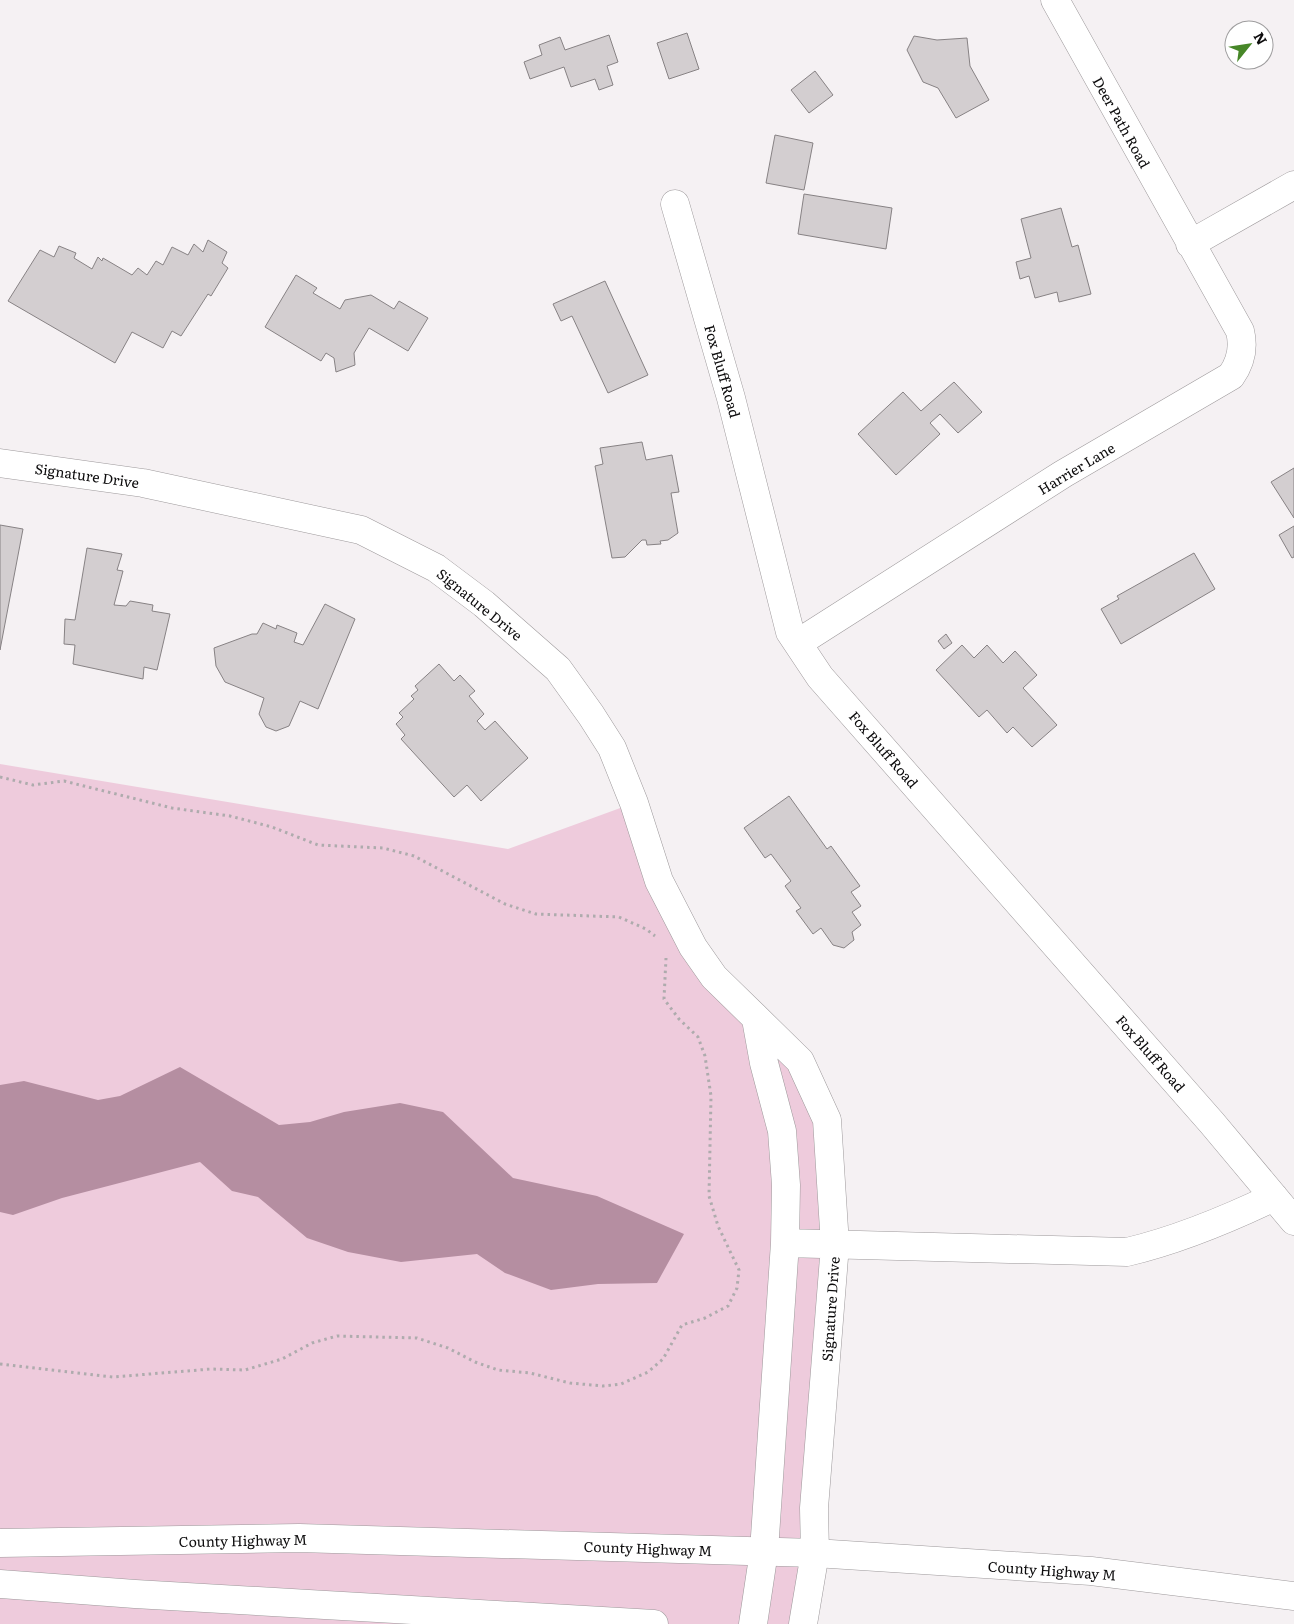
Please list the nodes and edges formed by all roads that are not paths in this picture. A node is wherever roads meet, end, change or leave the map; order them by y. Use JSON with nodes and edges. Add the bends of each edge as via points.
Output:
{"nodes":[{"id":1,"x":1055,"y":0,"type":"edge"},
{"id":2,"x":1294,"y":185,"type":"edge"},
{"id":3,"x":675,"y":204,"type":"dead end"},
{"id":4,"x":1190,"y":244,"type":"junction"},
{"id":5,"x":0,"y":463,"type":"edge"},
{"id":6,"x":798,"y":643,"type":"junction"},
{"id":7,"x":756,"y":1018,"type":"junction"},
{"id":8,"x":1274,"y":1196,"type":"junction"},
{"id":9,"x":1294,"y":1221,"type":"edge"},
{"id":10,"x":785,"y":1243,"type":"junction"},
{"id":11,"x":835,"y":1246,"type":"junction"},
{"id":12,"x":0,"y":1543,"type":"edge"},
{"id":13,"x":764,"y":1552,"type":"junction"},
{"id":14,"x":815,"y":1553,"type":"junction"},
{"id":15,"x":0,"y":1584,"type":"edge"},
{"id":16,"x":1294,"y":1596,"type":"edge"},
{"id":17,"x":654,"y":1624,"type":"edge"},
{"id":18,"x":753,"y":1624,"type":"edge"},
{"id":19,"x":803,"y":1624,"type":"edge"}],
"edges":[{"from":1,"to":4,"type":"street","name":"Deer Path Road"},
{"from":2,"to":4,"type":"street"},
{"from":3,"to":6,"type":"street","name":"Fox Bluff Road","via":[[731,398],[790,632]]},
{"from":4,"to":6,"type":"street","name":"Harrier Lane","via":[[1240,331],[1243,343],[1238,366],[1231,376],[1063,474]]},
{"from":5,"to":7,"type":"street","name":"Signature Drive","via":[[143,483],[361,530],[436,568],[484,604],[558,669],[592,715],[612,748],[659,881],[693,947],[714,977]]},
{"from":6,"to":8,"type":"street","name":"Fox Bluff Road","via":[[820,676]]},
{"from":7,"to":10,"type":"street","via":[[782,1131],[786,1185]]},
{"from":7,"to":11,"type":"street","name":"Signature Drive","via":[[800,1061],[827,1120]]},
{"from":8,"to":9,"type":"street","name":"Fox Bluff Road"},
{"from":8,"to":11,"type":"street","via":[[1231,1218],[1163,1243],[1127,1252]]},
{"from":10,"to":11,"type":"street"},
{"from":10,"to":13,"type":"street"},
{"from":11,"to":14,"type":"street","name":"Signature Drive","via":[[814,1508]]},
{"from":12,"to":13,"type":"street","name":"County Highway M","via":[[300,1538]]},
{"from":13,"to":14,"type":"street","name":"County Highway M"},
{"from":13,"to":18,"type":"street"},
{"from":14,"to":16,"type":"street","name":"County Highway M","via":[[1091,1571]]},
{"from":14,"to":19,"type":"street","name":"Signature Drive"},
{"from":15,"to":17,"type":"street"}]}
